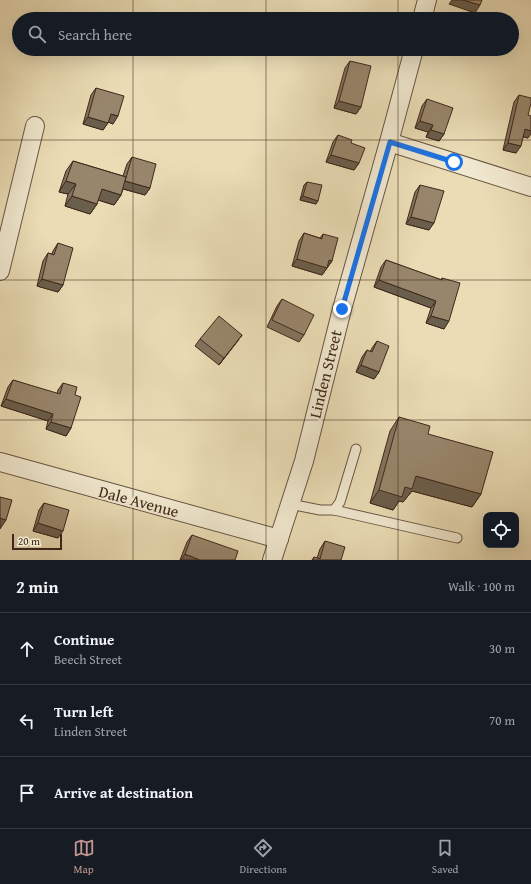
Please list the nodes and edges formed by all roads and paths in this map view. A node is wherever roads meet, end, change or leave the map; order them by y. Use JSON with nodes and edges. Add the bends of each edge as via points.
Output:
{"nodes":[{"id":1,"x":427,"y":0,"type":"edge"},
{"id":2,"x":424,"y":12,"type":"edge"},
{"id":3,"x":412,"y":56,"type":"edge"},
{"id":4,"x":35,"y":126,"type":"dead end"},
{"id":5,"x":390,"y":142,"type":"junction"},
{"id":6,"x":531,"y":187,"type":"edge"},
{"id":7,"x":0,"y":271,"type":"edge"},
{"id":8,"x":356,"y":449,"type":"dead end"},
{"id":9,"x":0,"y":462,"type":"edge"},
{"id":10,"x":290,"y":504,"type":"junction"},
{"id":11,"x":334,"y":510,"type":"junction"},
{"id":12,"x":457,"y":538,"type":"dead end"},
{"id":13,"x":279,"y":539,"type":"junction"},
{"id":14,"x":272,"y":560,"type":"edge"}],
"edges":[{"from":1,"to":2,"type":"street"},
{"from":3,"to":5,"type":"street","name":"Linden Street"},
{"from":4,"to":7,"type":"street"},
{"from":5,"to":6,"type":"street"},
{"from":5,"to":10,"type":"street","name":"Linden Street","via":[[342,309],[304,461]]},
{"from":8,"to":11,"type":"lane","via":[[340,502]]},
{"from":9,"to":13,"type":"street","name":"Dale Avenue"},
{"from":10,"to":11,"type":"lane"},
{"from":10,"to":13,"type":"street","name":"Linden Street"},
{"from":11,"to":12,"type":"lane"},
{"from":13,"to":14,"type":"street","name":"Linden Street"}]}
